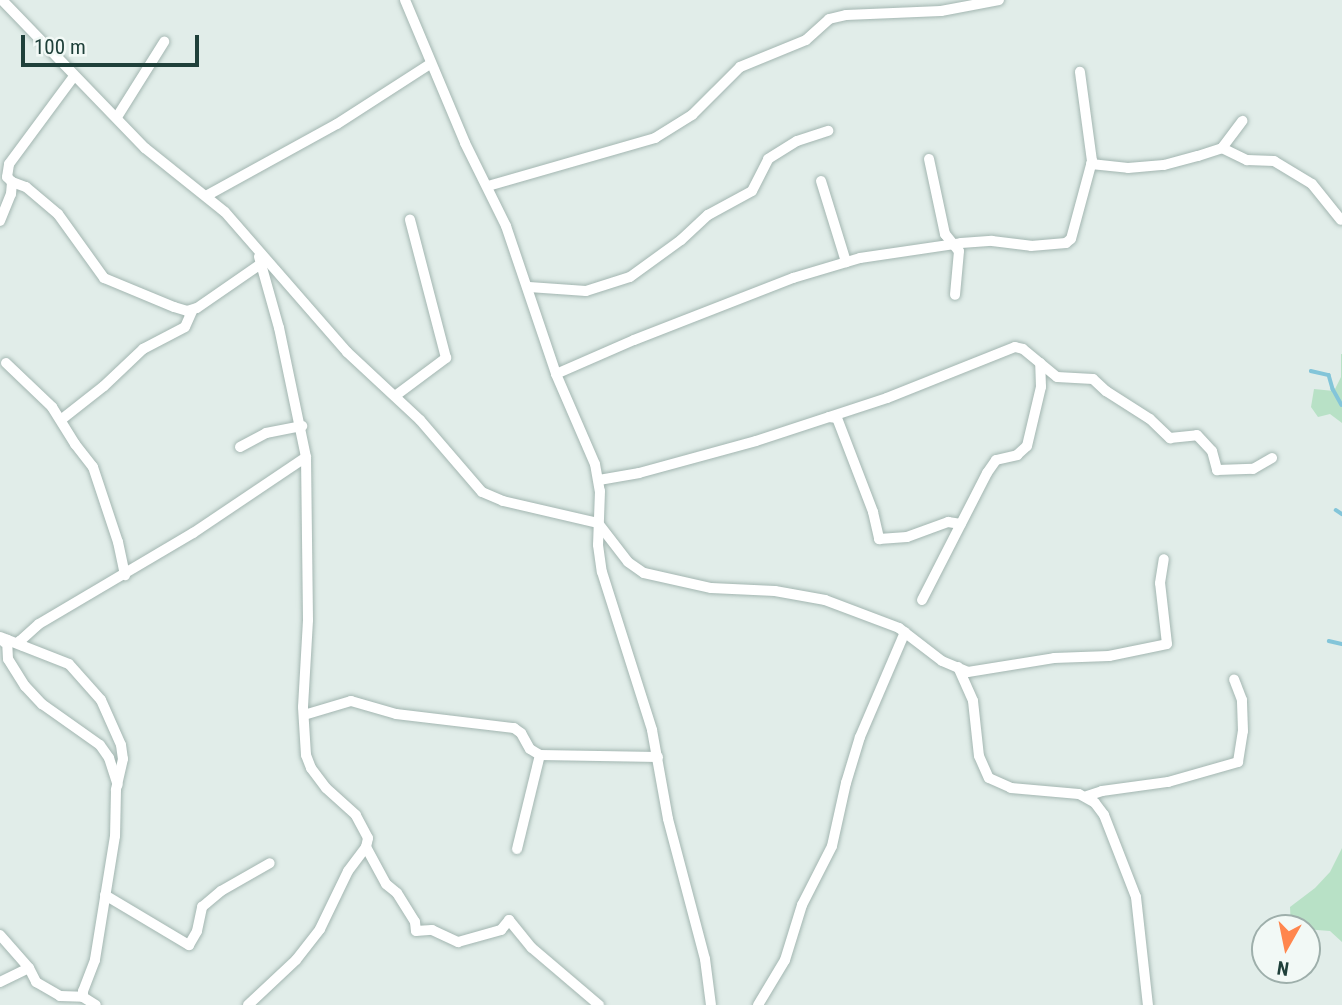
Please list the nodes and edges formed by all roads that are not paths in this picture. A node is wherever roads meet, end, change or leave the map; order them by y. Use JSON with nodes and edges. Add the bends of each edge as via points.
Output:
{"nodes":[{"id":1,"x":2,"y":0,"type":"edge"},
{"id":2,"x":405,"y":0,"type":"edge"},
{"id":3,"x":999,"y":0,"type":"edge"},
{"id":4,"x":164,"y":42,"type":"dead end"},
{"id":5,"x":430,"y":64,"type":"junction"},
{"id":6,"x":1080,"y":72,"type":"dead end"},
{"id":7,"x":75,"y":76,"type":"junction"},
{"id":8,"x":117,"y":117,"type":"junction"},
{"id":9,"x":1242,"y":121,"type":"dead end"},
{"id":10,"x":828,"y":131,"type":"dead end"},
{"id":11,"x":1222,"y":148,"type":"junction"},
{"id":12,"x":929,"y":159,"type":"dead end"},
{"id":13,"x":1091,"y":164,"type":"junction"},
{"id":14,"x":821,"y":181,"type":"dead end"},
{"id":15,"x":12,"y":182,"type":"junction"},
{"id":16,"x":488,"y":186,"type":"junction"},
{"id":17,"x":206,"y":196,"type":"junction"},
{"id":18,"x":410,"y":220,"type":"dead end"},
{"id":19,"x":1341,"y":220,"type":"edge"},
{"id":20,"x":0,"y":221,"type":"edge"},
{"id":21,"x":955,"y":243,"type":"junction"},
{"id":22,"x":260,"y":258,"type":"junction"},
{"id":23,"x":846,"y":262,"type":"junction"},
{"id":24,"x":529,"y":287,"type":"junction"},
{"id":25,"x":955,"y":295,"type":"dead end"},
{"id":26,"x":192,"y":311,"type":"junction"},
{"id":27,"x":6,"y":363,"type":"dead end"},
{"id":28,"x":1040,"y":363,"type":"junction"},
{"id":29,"x":556,"y":374,"type":"junction"},
{"id":30,"x":395,"y":396,"type":"junction"},
{"id":31,"x":829,"y":417,"type":"junction"},
{"id":32,"x":62,"y":419,"type":"junction"},
{"id":33,"x":302,"y":426,"type":"junction"},
{"id":34,"x":240,"y":447,"type":"dead end"},
{"id":35,"x":306,"y":457,"type":"junction"},
{"id":36,"x":1272,"y":458,"type":"dead end"},
{"id":37,"x":599,"y":480,"type":"junction"},
{"id":38,"x":598,"y":523,"type":"junction"},
{"id":39,"x":961,"y":524,"type":"junction"},
{"id":40,"x":1164,"y":559,"type":"dead end"},
{"id":41,"x":125,"y":575,"type":"junction"},
{"id":42,"x":922,"y":600,"type":"dead end"},
{"id":43,"x":905,"y":632,"type":"junction"},
{"id":44,"x":2,"y":640,"type":"edge"},
{"id":45,"x":23,"y":646,"type":"junction"},
{"id":46,"x":958,"y":667,"type":"junction"},
{"id":47,"x":1234,"y":680,"type":"dead end"},
{"id":48,"x":304,"y":715,"type":"junction"},
{"id":49,"x":540,"y":755,"type":"junction"},
{"id":50,"x":657,"y":757,"type":"junction"},
{"id":51,"x":118,"y":785,"type":"junction"},
{"id":52,"x":1087,"y":796,"type":"junction"},
{"id":53,"x":366,"y":847,"type":"junction"},
{"id":54,"x":517,"y":849,"type":"dead end"},
{"id":55,"x":271,"y":863,"type":"dead end"},
{"id":56,"x":105,"y":895,"type":"junction"},
{"id":57,"x":0,"y":935,"type":"edge"},
{"id":58,"x":29,"y":968,"type":"junction"},
{"id":59,"x":0,"y":982,"type":"edge"},
{"id":60,"x":83,"y":997,"type":"junction"},
{"id":61,"x":96,"y":1005,"type":"edge"},
{"id":62,"x":248,"y":1005,"type":"edge"},
{"id":63,"x":599,"y":1005,"type":"edge"},
{"id":64,"x":711,"y":1005,"type":"edge"},
{"id":65,"x":758,"y":1005,"type":"edge"},
{"id":66,"x":1148,"y":1005,"type":"edge"}],
"edges":[{"from":1,"to":7,"type":"street"},
{"from":2,"to":5,"type":"street"},
{"from":3,"to":16,"type":"street","via":[[941,11],[830,19],[806,40],[740,67],[692,115],[655,138]]},
{"from":4,"to":8,"type":"street"},
{"from":5,"to":16,"type":"street"},
{"from":5,"to":17,"type":"street","via":[[337,124]]},
{"from":6,"to":13,"type":"street"},
{"from":7,"to":8,"type":"street"},
{"from":7,"to":15,"type":"street","via":[[17,150],[9,164],[7,177]]},
{"from":8,"to":17,"type":"street","via":[[145,148]]},
{"from":9,"to":11,"type":"street"},
{"from":10,"to":24,"type":"street","via":[[797,141],[768,159],[752,191],[708,215],[631,277],[586,291]]},
{"from":11,"to":13,"type":"street","via":[[1164,164],[1128,168]]},
{"from":11,"to":19,"type":"street","via":[[1247,160],[1274,161],[1311,184]]},
{"from":12,"to":21,"type":"street","via":[[945,234]]},
{"from":13,"to":21,"type":"street","via":[[1071,239],[1066,243]]},
{"from":14,"to":23,"type":"street"},
{"from":15,"to":20,"type":"street"},
{"from":15,"to":26,"type":"street","via":[[26,187],[58,214],[104,278]]},
{"from":16,"to":24,"type":"street"},
{"from":17,"to":22,"type":"street","via":[[225,212]]},
{"from":18,"to":30,"type":"street","via":[[446,358]]},
{"from":21,"to":23,"type":"street"},
{"from":21,"to":25,"type":"street","via":[[960,270]]},
{"from":22,"to":26,"type":"street"},
{"from":22,"to":30,"type":"street","via":[[305,301],[366,373]]},
{"from":22,"to":33,"type":"street"},
{"from":23,"to":29,"type":"street","via":[[793,278]]},
{"from":24,"to":29,"type":"street"},
{"from":26,"to":32,"type":"street","via":[[185,327],[143,349]]},
{"from":27,"to":32,"type":"street"},
{"from":28,"to":31,"type":"street","via":[[1023,349],[1006,349]]},
{"from":28,"to":36,"type":"street","via":[[1057,377],[1093,379],[1170,438],[1197,435],[1212,451],[1217,470],[1253,469]]},
{"from":28,"to":39,"type":"street","via":[[1041,387],[1027,446],[1017,456],[996,460]]},
{"from":29,"to":37,"type":"street"},
{"from":30,"to":38,"type":"street","via":[[488,495]]},
{"from":31,"to":37,"type":"street","via":[[664,466]]},
{"from":31,"to":39,"type":"street","via":[[837,418],[879,539],[907,537],[948,522]]},
{"from":32,"to":41,"type":"street","via":[[93,467]]},
{"from":33,"to":34,"type":"street","via":[[266,433]]},
{"from":33,"to":35,"type":"street"},
{"from":35,"to":41,"type":"street"},
{"from":35,"to":48,"type":"street"},
{"from":37,"to":38,"type":"street"},
{"from":38,"to":43,"type":"street","via":[[628,562],[644,573],[711,588],[808,596],[849,607]]},
{"from":38,"to":50,"type":"street","via":[[602,572],[640,686]]},
{"from":39,"to":42,"type":"street"},
{"from":40,"to":46,"type":"street","via":[[1160,583],[1167,645],[993,670],[968,672]]},
{"from":41,"to":45,"type":"street","via":[[39,624],[20,641]]},
{"from":43,"to":46,"type":"street","via":[[942,661]]},
{"from":43,"to":65,"type":"street","via":[[860,737],[832,846],[802,905],[785,960]]},
{"from":44,"to":45,"type":"street"},
{"from":44,"to":51,"type":"street","via":[[14,672],[42,704],[100,744]]},
{"from":45,"to":51,"type":"street","via":[[69,664],[93,689],[121,745]]},
{"from":46,"to":52,"type":"street","via":[[973,701],[979,756],[989,779],[1011,788]]},
{"from":47,"to":52,"type":"street","via":[[1242,700],[1243,731],[1241,753],[1233,766]]},
{"from":48,"to":49,"type":"street","via":[[351,701],[396,714],[500,725],[521,733]]},
{"from":48,"to":53,"type":"street","via":[[311,768],[356,815],[365,828]]},
{"from":49,"to":50,"type":"street"},
{"from":49,"to":54,"type":"street"},
{"from":50,"to":64,"type":"street","via":[[668,819],[700,938]]},
{"from":51,"to":56,"type":"street"},
{"from":52,"to":66,"type":"street","via":[[1104,815],[1132,881]]},
{"from":53,"to":62,"type":"street","via":[[348,871],[313,939]]},
{"from":53,"to":63,"type":"street","via":[[418,932],[432,930],[458,942],[501,930],[509,920],[532,948]]},
{"from":55,"to":56,"type":"street","via":[[202,906],[189,945]]},
{"from":56,"to":60,"type":"street","via":[[95,960]]},
{"from":57,"to":58,"type":"street"},
{"from":58,"to":59,"type":"street"},
{"from":58,"to":60,"type":"street","via":[[36,982],[60,996]]},
{"from":60,"to":61,"type":"street"}]}
